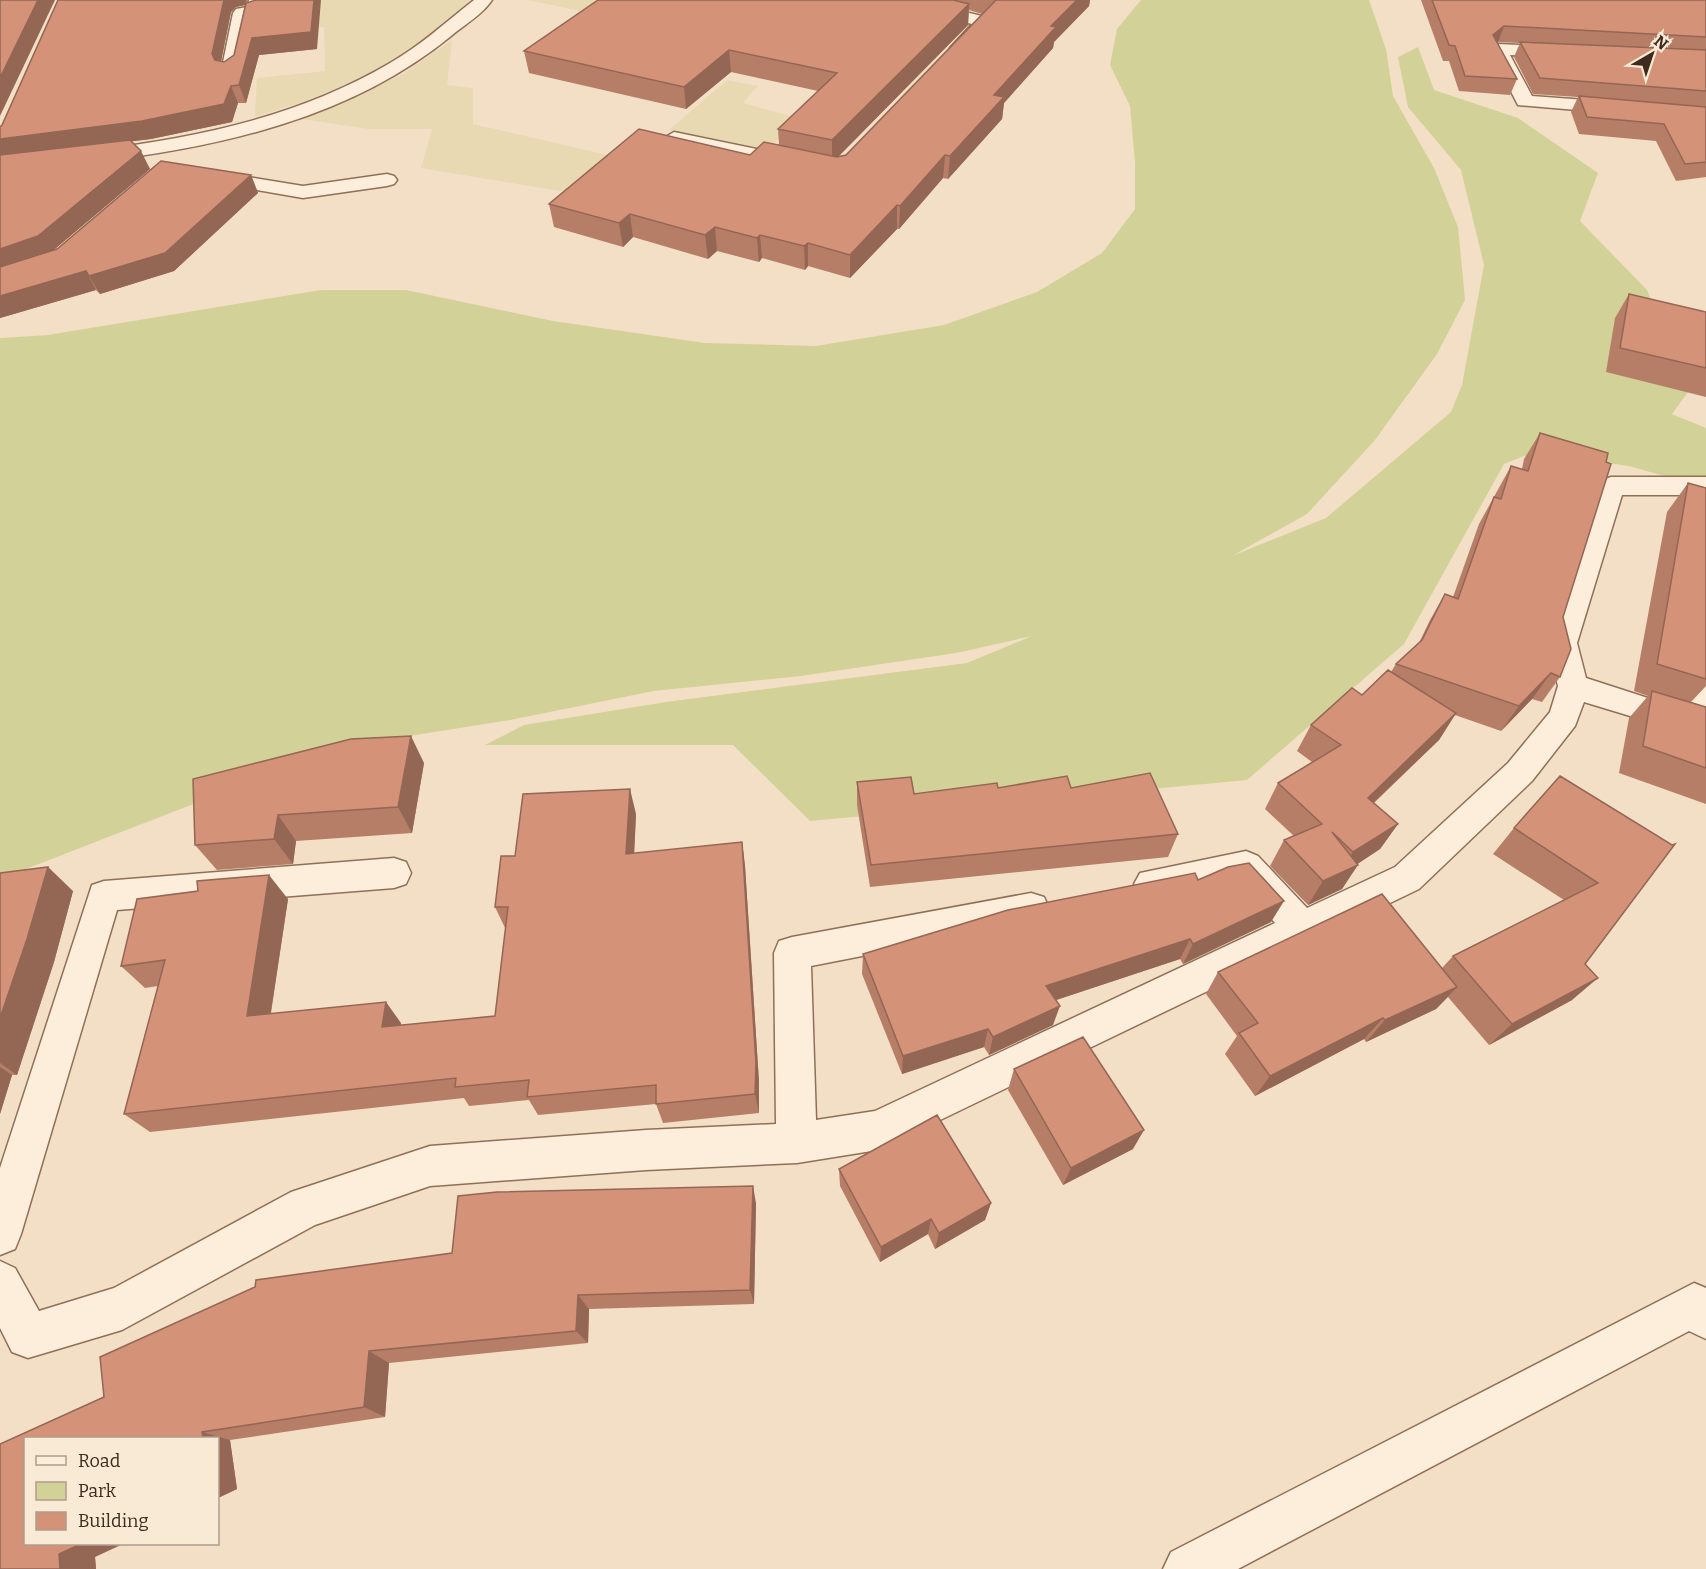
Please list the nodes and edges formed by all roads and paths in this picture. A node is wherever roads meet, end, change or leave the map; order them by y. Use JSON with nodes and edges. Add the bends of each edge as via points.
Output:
{"nodes":[{"id":1,"x":257,"y":0,"type":"edge"},
{"id":2,"x":484,"y":0,"type":"edge"},
{"id":3,"x":896,"y":0,"type":"edge"},
{"id":4,"x":1579,"y":53,"type":"edge"},
{"id":5,"x":944,"y":64,"type":"edge"},
{"id":6,"x":230,"y":72,"type":"edge"},
{"id":7,"x":1706,"y":114,"type":"edge"},
{"id":8,"x":674,"y":138,"type":"edge"},
{"id":9,"x":145,"y":149,"type":"junction"},
{"id":10,"x":79,"y":158,"type":"edge"},
{"id":11,"x":814,"y":167,"type":"edge"},
{"id":12,"x":165,"y":170,"type":"edge"},
{"id":13,"x":188,"y":174,"type":"edge"},
{"id":14,"x":387,"y":180,"type":"dead end"},
{"id":15,"x":1706,"y":486,"type":"edge"},
{"id":16,"x":1706,"y":658,"type":"edge"},
{"id":17,"x":1573,"y":686,"type":"junction"},
{"id":18,"x":394,"y":873,"type":"dead end"},
{"id":19,"x":1124,"y":890,"type":"edge"},
{"id":20,"x":1068,"y":901,"type":"edge"},
{"id":21,"x":1302,"y":928,"type":"junction"},
{"id":22,"x":797,"y":1143,"type":"junction"},
{"id":23,"x":0,"y":1234,"type":"edge"},
{"id":24,"x":0,"y":1283,"type":"edge"},
{"id":25,"x":1702,"y":1307,"type":"edge"},
{"id":26,"x":1188,"y":1569,"type":"edge"}],
"edges":[{"from":1,"to":6,"type":"street","via":[[255,12],[242,14]]},
{"from":2,"to":9,"type":"street","via":[[436,40],[348,93],[262,124]]},
{"from":3,"to":5,"type":"street","via":[[984,22]]},
{"from":4,"to":7,"type":"street","via":[[1498,49],[1525,101]]},
{"from":8,"to":11,"type":"street"},
{"from":9,"to":10,"type":"street"},
{"from":9,"to":12,"type":"street"},
{"from":13,"to":14,"type":"street","via":[[303,192]]},
{"from":15,"to":17,"type":"street","via":[[1611,486],[1563,643]]},
{"from":16,"to":17,"type":"street","via":[[1703,728]]},
{"from":17,"to":21,"type":"street","via":[[1564,717],[1520,772],[1407,878]]},
{"from":18,"to":23,"type":"street","via":[[104,896]]},
{"from":19,"to":21,"type":"street","via":[[1246,866]]},
{"from":20,"to":22,"type":"street","via":[[792,953]]},
{"from":21,"to":22,"type":"street","via":[[878,1130]]},
{"from":22,"to":24,"type":"street","via":[[430,1166],[306,1207],[122,1308],[28,1336]]},
{"from":25,"to":26,"type":"street"}]}
